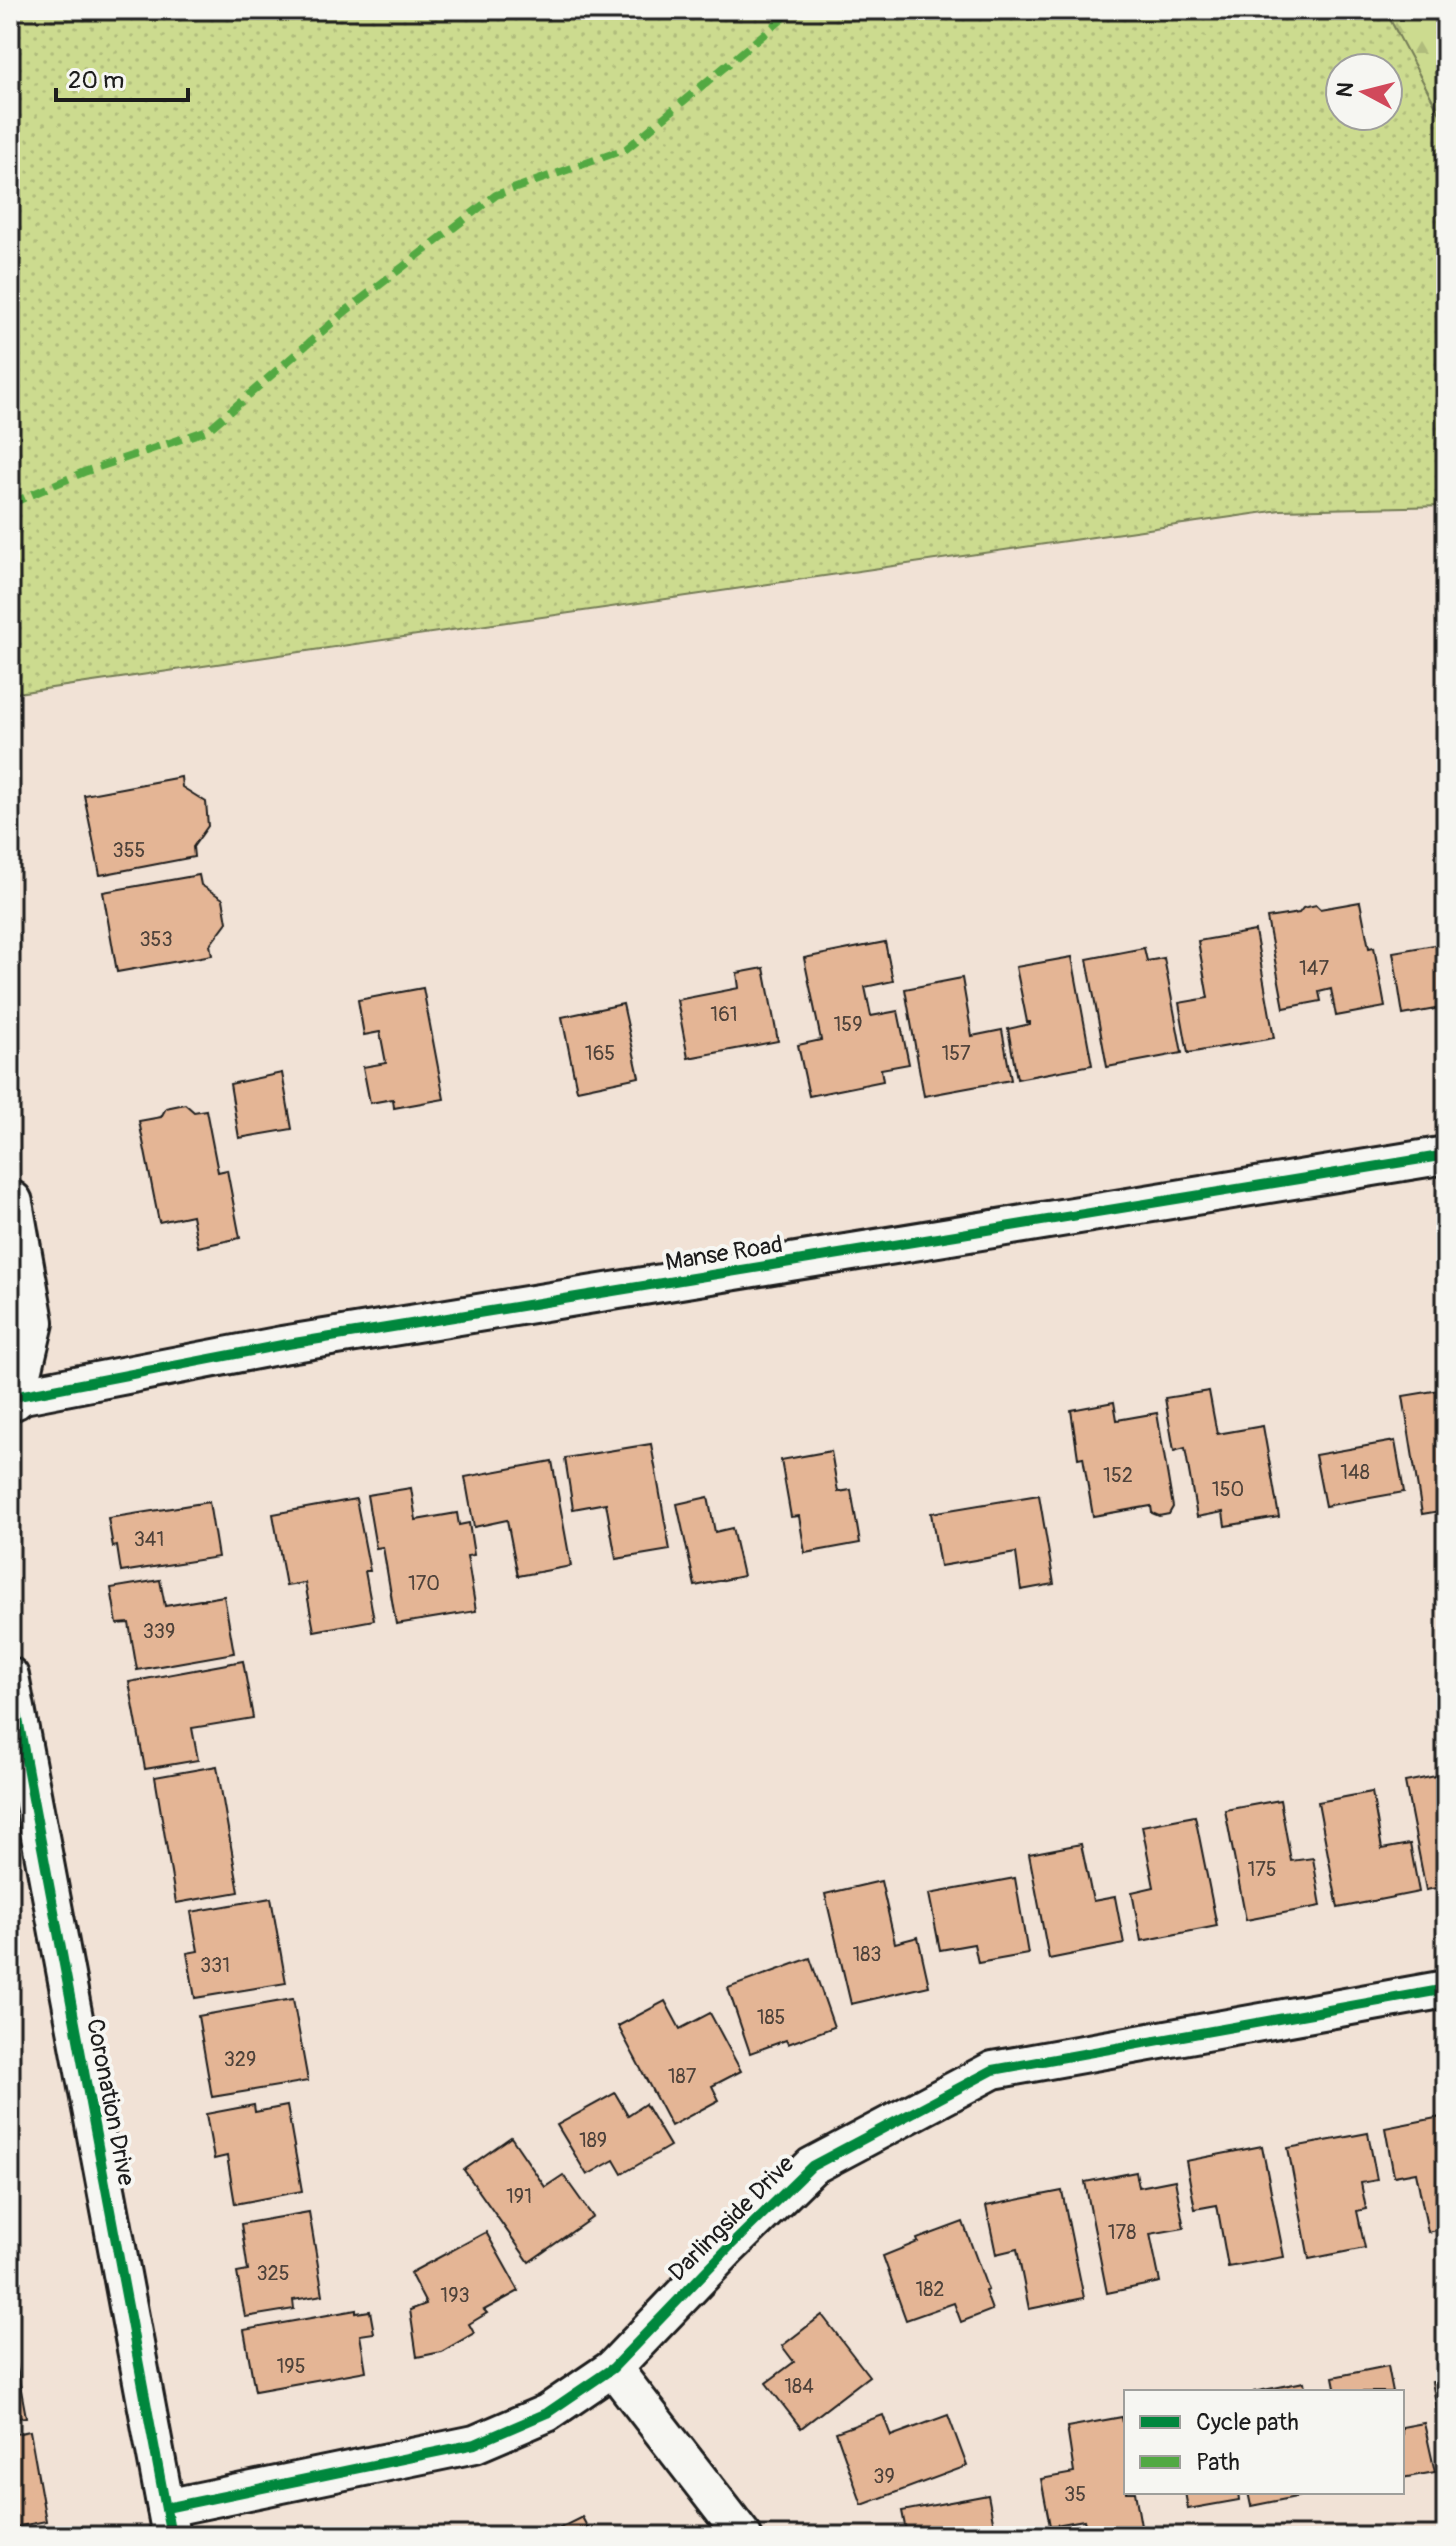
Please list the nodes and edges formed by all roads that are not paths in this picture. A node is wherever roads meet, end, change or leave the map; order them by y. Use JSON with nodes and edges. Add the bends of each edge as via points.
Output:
{"nodes":[{"id":1,"x":1446,"y":1155,"type":"edge"},
{"id":2,"x":10,"y":1203,"type":"edge"},
{"id":3,"x":11,"y":1399,"type":"edge"},
{"id":4,"x":10,"y":1676,"type":"edge"},
{"id":5,"x":1446,"y":1989,"type":"edge"},
{"id":6,"x":613,"y":2368,"type":"junction"},
{"id":7,"x":169,"y":2522,"type":"edge"},
{"id":8,"x":743,"y":2536,"type":"edge"}],
"edges":[{"from":1,"to":3,"type":"street","name":"Manse Road","via":[[282,1345]]},
{"from":2,"to":3,"type":"street","via":[[31,1322]]},
{"from":4,"to":7,"type":"street","name":"Coronation Drive"},
{"from":5,"to":6,"type":"street","name":"Darlingside Drive","via":[[993,2070],[812,2166]]},
{"from":6,"to":7,"type":"street","name":"Darlingside Drive","via":[[547,2413],[475,2444]]},
{"from":6,"to":8,"type":"street"}]}
